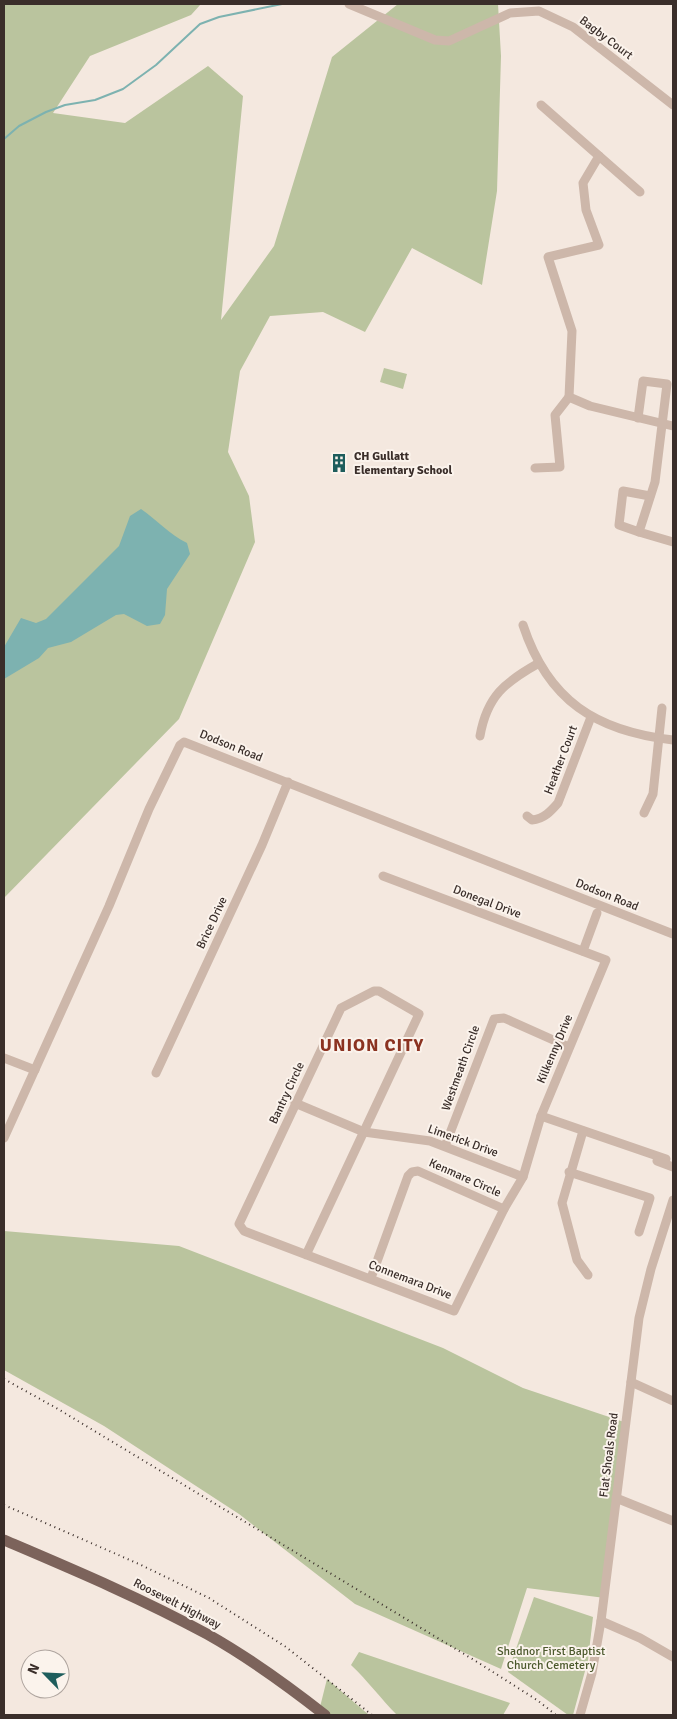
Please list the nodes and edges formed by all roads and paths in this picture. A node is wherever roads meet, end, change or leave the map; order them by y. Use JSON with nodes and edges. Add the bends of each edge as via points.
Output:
{"nodes":[{"id":1,"x":349,"y":4,"type":"edge"},
{"id":2,"x":673,"y":104,"type":"edge"},
{"id":3,"x":541,"y":105,"type":"dead end"},
{"id":4,"x":599,"y":156,"type":"junction"},
{"id":5,"x":640,"y":192,"type":"dead end"},
{"id":6,"x":569,"y":398,"type":"junction"},
{"id":7,"x":638,"y":418,"type":"junction"},
{"id":8,"x":662,"y":424,"type":"junction"},
{"id":9,"x":673,"y":426,"type":"edge"},
{"id":10,"x":535,"y":468,"type":"dead end"},
{"id":11,"x":650,"y":496,"type":"junction"},
{"id":12,"x":639,"y":532,"type":"junction"},
{"id":13,"x":673,"y":542,"type":"edge"},
{"id":14,"x":523,"y":625,"type":"dead end"},
{"id":15,"x":539,"y":663,"type":"junction"},
{"id":16,"x":662,"y":708,"type":"dead end"},
{"id":17,"x":591,"y":717,"type":"junction"},
{"id":18,"x":480,"y":736,"type":"dead end"},
{"id":19,"x":658,"y":738,"type":"junction"},
{"id":20,"x":673,"y":740,"type":"edge"},
{"id":21,"x":288,"y":782,"type":"junction"},
{"id":22,"x":644,"y":814,"type":"dead end"},
{"id":23,"x":527,"y":816,"type":"dead end"},
{"id":24,"x":383,"y":876,"type":"dead end"},
{"id":25,"x":597,"y":913,"type":"dead end"},
{"id":26,"x":673,"y":934,"type":"edge"},
{"id":27,"x":582,"y":951,"type":"junction"},
{"id":28,"x":569,"y":1047,"type":"junction"},
{"id":29,"x":4,"y":1058,"type":"edge"},
{"id":30,"x":35,"y":1070,"type":"junction"},
{"id":31,"x":156,"y":1072,"type":"dead end"},
{"id":32,"x":295,"y":1103,"type":"junction"},
{"id":33,"x":540,"y":1116,"type":"junction"},
{"id":34,"x":583,"y":1131,"type":"junction"},
{"id":35,"x":364,"y":1132,"type":"junction"},
{"id":36,"x":4,"y":1138,"type":"edge"},
{"id":37,"x":446,"y":1146,"type":"junction"},
{"id":38,"x":669,"y":1160,"type":"edge"},
{"id":39,"x":570,"y":1172,"type":"junction"},
{"id":40,"x":523,"y":1177,"type":"junction"},
{"id":41,"x":673,"y":1200,"type":"edge"},
{"id":42,"x":504,"y":1209,"type":"junction"},
{"id":43,"x":639,"y":1232,"type":"dead end"},
{"id":44,"x":306,"y":1255,"type":"junction"},
{"id":45,"x":588,"y":1275,"type":"dead end"},
{"id":46,"x":371,"y":1278,"type":"junction"},
{"id":47,"x":631,"y":1382,"type":"junction"},
{"id":48,"x":673,"y":1401,"type":"edge"},
{"id":49,"x":616,"y":1498,"type":"junction"},
{"id":50,"x":673,"y":1521,"type":"edge"},
{"id":51,"x":4,"y":1540,"type":"edge"},
{"id":52,"x":601,"y":1621,"type":"junction"},
{"id":53,"x":673,"y":1657,"type":"edge"},
{"id":54,"x":322,"y":1714,"type":"edge"},
{"id":55,"x":580,"y":1715,"type":"edge"}],
"edges":[{"from":1,"to":2,"type":"street","name":"Bagby Court","via":[[435,40],[449,40],[510,13],[539,11],[574,27]]},
{"from":3,"to":4,"type":"street"},
{"from":4,"to":5,"type":"street"},
{"from":4,"to":6,"type":"street","via":[[582,183],[586,210],[599,245],[548,257],[572,331]]},
{"from":6,"to":7,"type":"street"},
{"from":6,"to":10,"type":"street","via":[[555,415],[560,467]]},
{"from":7,"to":8,"type":"street"},
{"from":7,"to":8,"type":"street","via":[[643,381],[667,384]]},
{"from":8,"to":9,"type":"street"},
{"from":8,"to":11,"type":"street","via":[[655,482]]},
{"from":11,"to":12,"type":"street"},
{"from":11,"to":12,"type":"street","via":[[623,491],[619,525]]},
{"from":12,"to":13,"type":"street"},
{"from":14,"to":15,"type":"street"},
{"from":15,"to":17,"type":"street","via":[[564,695]]},
{"from":15,"to":18,"type":"street","via":[[514,676],[498,692],[486,713]]},
{"from":16,"to":19,"type":"street"},
{"from":17,"to":19,"type":"street","via":[[624,732]]},
{"from":17,"to":23,"type":"street","name":"Heather Court","via":[[558,803],[538,820]]},
{"from":19,"to":20,"type":"street"},
{"from":19,"to":22,"type":"street","via":[[653,794]]},
{"from":21,"to":26,"type":"street","name":"Dodson Road"},
{"from":21,"to":30,"type":"street","name":"Dodson Road","via":[[188,742],[180,745]]},
{"from":21,"to":31,"type":"street","name":"Brice Drive"},
{"from":24,"to":27,"type":"street","name":"Donegal Drive"},
{"from":25,"to":27,"type":"street"},
{"from":27,"to":28,"type":"street","name":"Kilkenny Drive","via":[[606,960]]},
{"from":28,"to":33,"type":"street","name":"Kilkenny Drive"},
{"from":28,"to":37,"type":"street","name":"Westmeath Circle","via":[[504,1018],[494,1019]]},
{"from":29,"to":30,"type":"street"},
{"from":30,"to":36,"type":"street","name":"Dodson Road"},
{"from":32,"to":35,"type":"street","name":"Limerick Drive"},
{"from":32,"to":35,"type":"street","name":"Bantry Circle","via":[[341,1008],[379,991],[419,1014]]},
{"from":32,"to":44,"type":"street","name":"Bantry Circle","via":[[239,1224],[244,1231]]},
{"from":33,"to":34,"type":"street"},
{"from":33,"to":40,"type":"street","name":"Kilkenny Drive"},
{"from":34,"to":38,"type":"street","via":[[644,1152],[648,1158]]},
{"from":34,"to":39,"type":"street"},
{"from":35,"to":37,"type":"street","name":"Limerick Drive","via":[[416,1138]]},
{"from":35,"to":44,"type":"street","name":"Bantry Circle"},
{"from":37,"to":40,"type":"street","name":"Limerick Drive"},
{"from":39,"to":43,"type":"street","via":[[650,1198]]},
{"from":39,"to":45,"type":"street","via":[[562,1203],[577,1260]]},
{"from":40,"to":42,"type":"street","name":"Kilkenny Drive"},
{"from":41,"to":47,"type":"street","name":"Flat Shoals Road","via":[[645,1290]]},
{"from":42,"to":46,"type":"street","name":"Connemara Drive","via":[[454,1311]]},
{"from":42,"to":46,"type":"street","name":"Kenmare Circle","via":[[418,1171],[412,1172]]},
{"from":44,"to":46,"type":"street","name":"Connemara Drive"},
{"from":47,"to":48,"type":"street"},
{"from":47,"to":49,"type":"street","name":"Flat Shoals Road"},
{"from":49,"to":50,"type":"street"},
{"from":49,"to":52,"type":"street","name":"Flat Shoals Road"},
{"from":51,"to":54,"type":"main road","name":"Roosevelt Highway","via":[[142,1600],[199,1630],[259,1666]]},
{"from":52,"to":53,"type":"street"},
{"from":52,"to":55,"type":"street","name":"Flat Shoals Road","via":[[592,1673]]}]}
